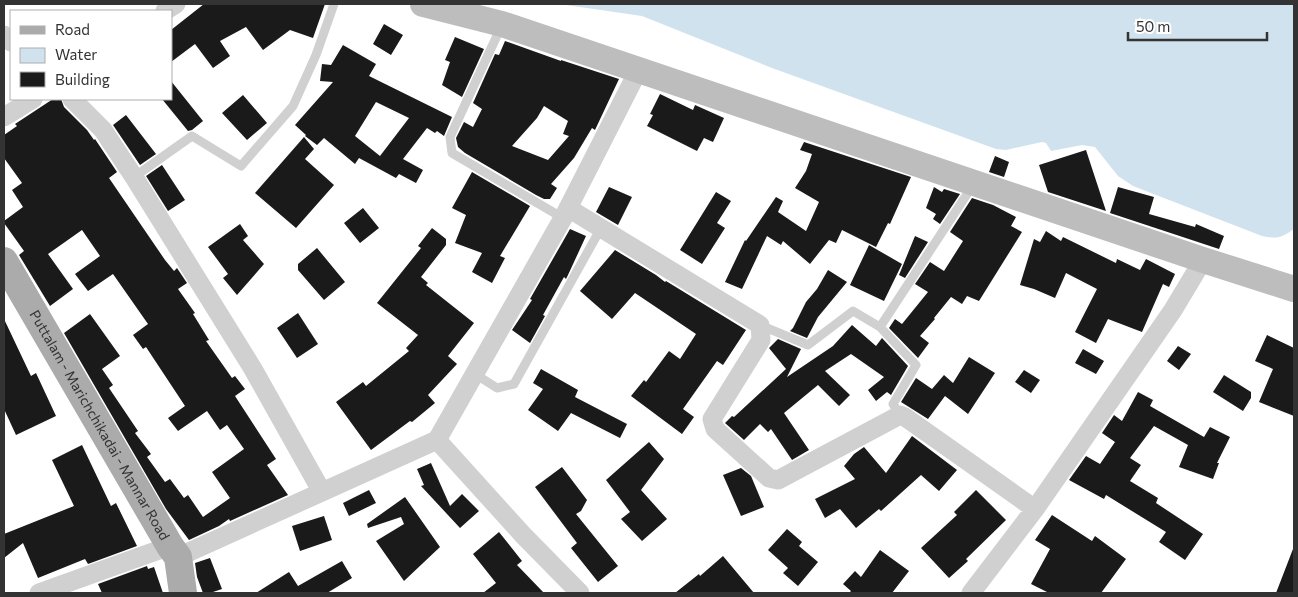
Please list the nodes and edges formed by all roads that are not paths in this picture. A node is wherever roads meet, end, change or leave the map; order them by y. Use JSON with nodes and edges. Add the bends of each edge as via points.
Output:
{"nodes":[{"id":1,"x":334,"y":4,"type":"edge"},
{"id":2,"x":424,"y":4,"type":"edge"},
{"id":3,"x":502,"y":24,"type":"junction"},
{"id":4,"x":638,"y":71,"type":"junction"},
{"id":5,"x":31,"y":100,"type":"edge"},
{"id":6,"x":73,"y":100,"type":"edge"},
{"id":7,"x":4,"y":117,"type":"edge"},
{"id":8,"x":134,"y":177,"type":"junction"},
{"id":9,"x":974,"y":182,"type":"junction"},
{"id":10,"x":566,"y":213,"type":"junction"},
{"id":11,"x":601,"y":228,"type":"junction"},
{"id":12,"x":1203,"y":260,"type":"junction"},
{"id":13,"x":4,"y":261,"type":"edge"},
{"id":14,"x":1294,"y":289,"type":"edge"},
{"id":15,"x":760,"y":325,"type":"junction"},
{"id":16,"x":880,"y":327,"type":"junction"},
{"id":17,"x":475,"y":374,"type":"junction"},
{"id":18,"x":900,"y":415,"type":"junction"},
{"id":19,"x":437,"y":440,"type":"junction"},
{"id":20,"x":322,"y":492,"type":"junction"},
{"id":21,"x":1035,"y":509,"type":"junction"},
{"id":22,"x":174,"y":552,"type":"junction"},
{"id":23,"x":40,"y":593,"type":"edge"},
{"id":24,"x":183,"y":593,"type":"edge"},
{"id":25,"x":580,"y":593,"type":"edge"},
{"id":26,"x":972,"y":593,"type":"edge"}],
"edges":[{"from":1,"to":8,"type":"lane","via":[[293,106],[241,166],[192,136]]},
{"from":2,"to":3,"type":"street"},
{"from":3,"to":4,"type":"street"},
{"from":3,"to":10,"type":"lane","via":[[450,137],[452,153]]},
{"from":4,"to":9,"type":"street"},
{"from":4,"to":10,"type":"street"},
{"from":5,"to":7,"type":"street"},
{"from":6,"to":8,"type":"street","via":[[103,130]]},
{"from":8,"to":20,"type":"street","via":[[253,369]]},
{"from":9,"to":12,"type":"street"},
{"from":9,"to":16,"type":"lane"},
{"from":10,"to":11,"type":"street"},
{"from":10,"to":17,"type":"street"},
{"from":11,"to":15,"type":"street"},
{"from":11,"to":17,"type":"lane","via":[[514,384],[497,388]]},
{"from":12,"to":14,"type":"street"},
{"from":12,"to":21,"type":"street","via":[[1173,310]]},
{"from":13,"to":22,"type":"main road","name":"Puttalam - Marichchikadai - Mannar Road"},
{"from":15,"to":16,"type":"lane","via":[[808,344],[853,311]]},
{"from":15,"to":18,"type":"street","via":[[760,340],[712,420],[715,429],[769,478],[778,480]]},
{"from":16,"to":18,"type":"lane","via":[[916,366],[893,404]]},
{"from":17,"to":19,"type":"street"},
{"from":18,"to":21,"type":"street"},
{"from":19,"to":20,"type":"street"},
{"from":19,"to":25,"type":"street"},
{"from":20,"to":22,"type":"street"},
{"from":21,"to":26,"type":"street"},
{"from":22,"to":23,"type":"street"},
{"from":22,"to":24,"type":"main road","name":"Puttalam - Marichchikadai - Mannar Road"}]}
